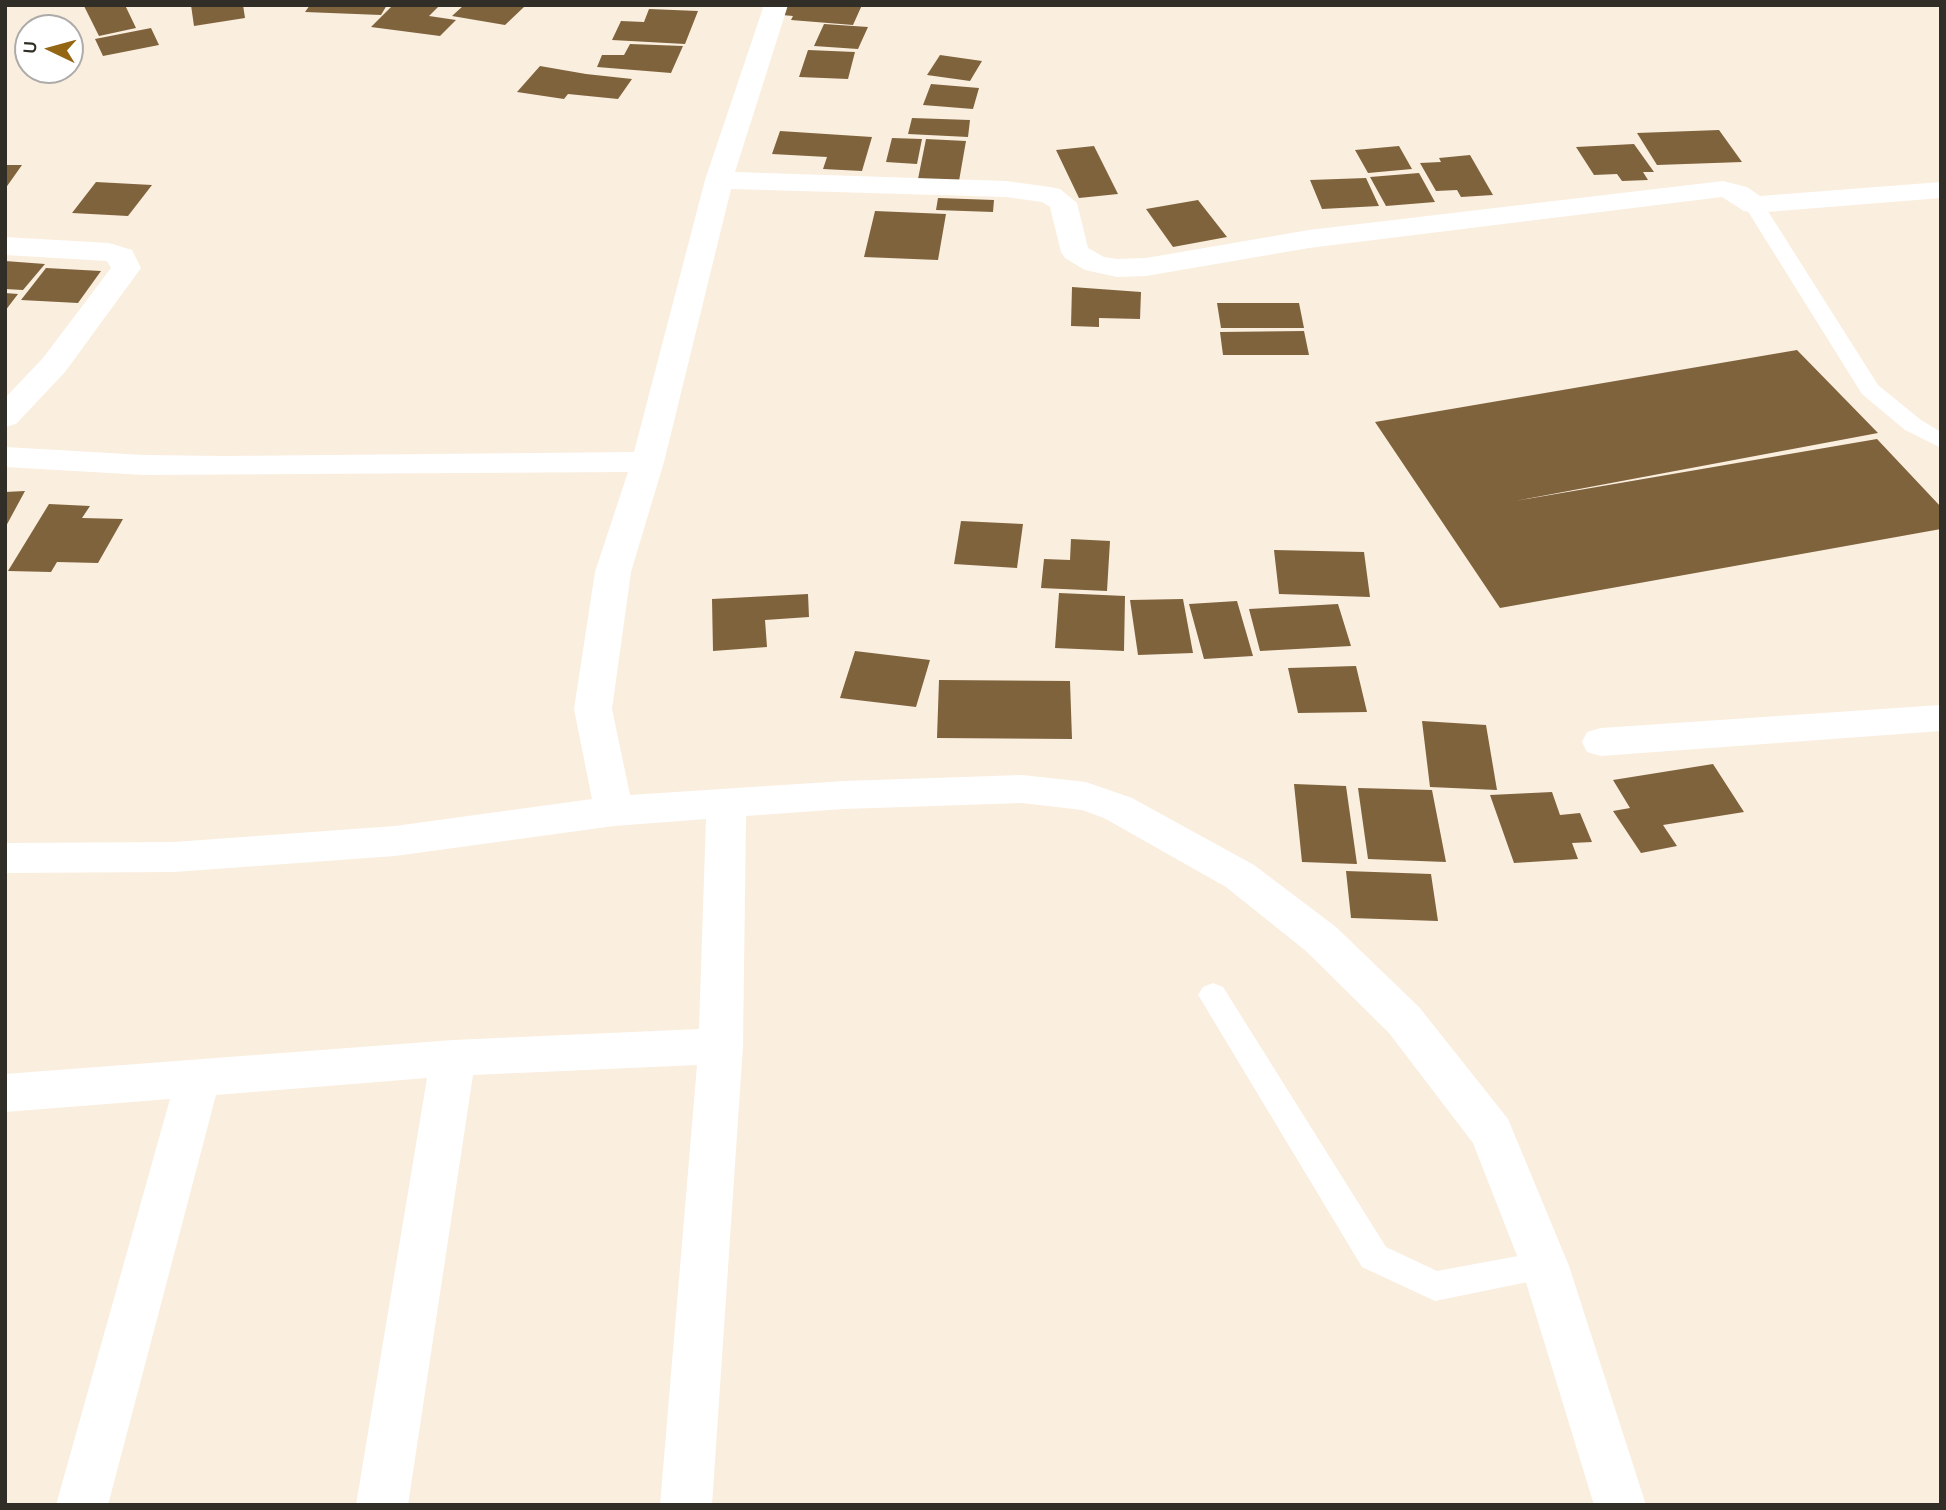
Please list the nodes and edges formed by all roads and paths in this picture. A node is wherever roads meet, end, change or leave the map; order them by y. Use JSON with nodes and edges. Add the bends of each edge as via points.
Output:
{"nodes":[{"id":1,"x":776,"y":5,"type":"edge"},
{"id":2,"x":719,"y":180,"type":"junction"},
{"id":3,"x":1941,"y":190,"type":"edge"},
{"id":4,"x":1754,"y":205,"type":"junction"},
{"id":5,"x":5,"y":246,"type":"edge"},
{"id":6,"x":5,"y":416,"type":"edge"},
{"id":7,"x":1941,"y":441,"type":"edge"},
{"id":8,"x":5,"y":457,"type":"edge"},
{"id":9,"x":648,"y":462,"type":"junction"},
{"id":10,"x":1941,"y":718,"type":"edge"},
{"id":11,"x":1601,"y":742,"type":"dead end"},
{"id":12,"x":726,"y":803,"type":"junction"},
{"id":13,"x":614,"y":811,"type":"junction"},
{"id":14,"x":5,"y":858,"type":"edge"},
{"id":15,"x":1213,"y":995,"type":"dead end"},
{"id":16,"x":722,"y":1046,"type":"junction"},
{"id":17,"x":453,"y":1058,"type":"junction"},
{"id":18,"x":198,"y":1077,"type":"junction"},
{"id":19,"x":5,"y":1093,"type":"edge"},
{"id":20,"x":1545,"y":1266,"type":"junction"},
{"id":21,"x":82,"y":1505,"type":"edge"},
{"id":22,"x":382,"y":1505,"type":"edge"},
{"id":23,"x":686,"y":1505,"type":"edge"},
{"id":24,"x":1620,"y":1505,"type":"edge"}],
"edges":[{"from":1,"to":2,"type":"street"},
{"from":2,"to":4,"type":"street","via":[[1006,189],[1050,195],[1063,204],[1075,252],[1095,264],[1117,268],[1309,239],[1723,189]]},
{"from":2,"to":9,"type":"street"},
{"from":3,"to":4,"type":"street"},
{"from":4,"to":7,"type":"lane","via":[[1870,389],[1913,425]]},
{"from":5,"to":6,"type":"street","via":[[109,252],[122,256],[126,268],[54,365]]},
{"from":8,"to":9,"type":"street","via":[[226,466]]},
{"from":9,"to":13,"type":"street","via":[[613,572],[593,709]]},
{"from":10,"to":11,"type":"street"},
{"from":12,"to":13,"type":"street"},
{"from":12,"to":16,"type":"street"},
{"from":12,"to":20,"type":"street","via":[[1056,791],[1118,808],[1240,876],[1321,939],[1404,1020],[1492,1133]]},
{"from":13,"to":14,"type":"street","via":[[367,843],[174,857]]},
{"from":15,"to":20,"type":"lane","via":[[1374,1257],[1435,1286]]},
{"from":16,"to":17,"type":"street"},
{"from":16,"to":23,"type":"street"},
{"from":17,"to":18,"type":"street"},
{"from":17,"to":22,"type":"street"},
{"from":18,"to":19,"type":"street"},
{"from":18,"to":21,"type":"street"},
{"from":20,"to":24,"type":"street"}]}
